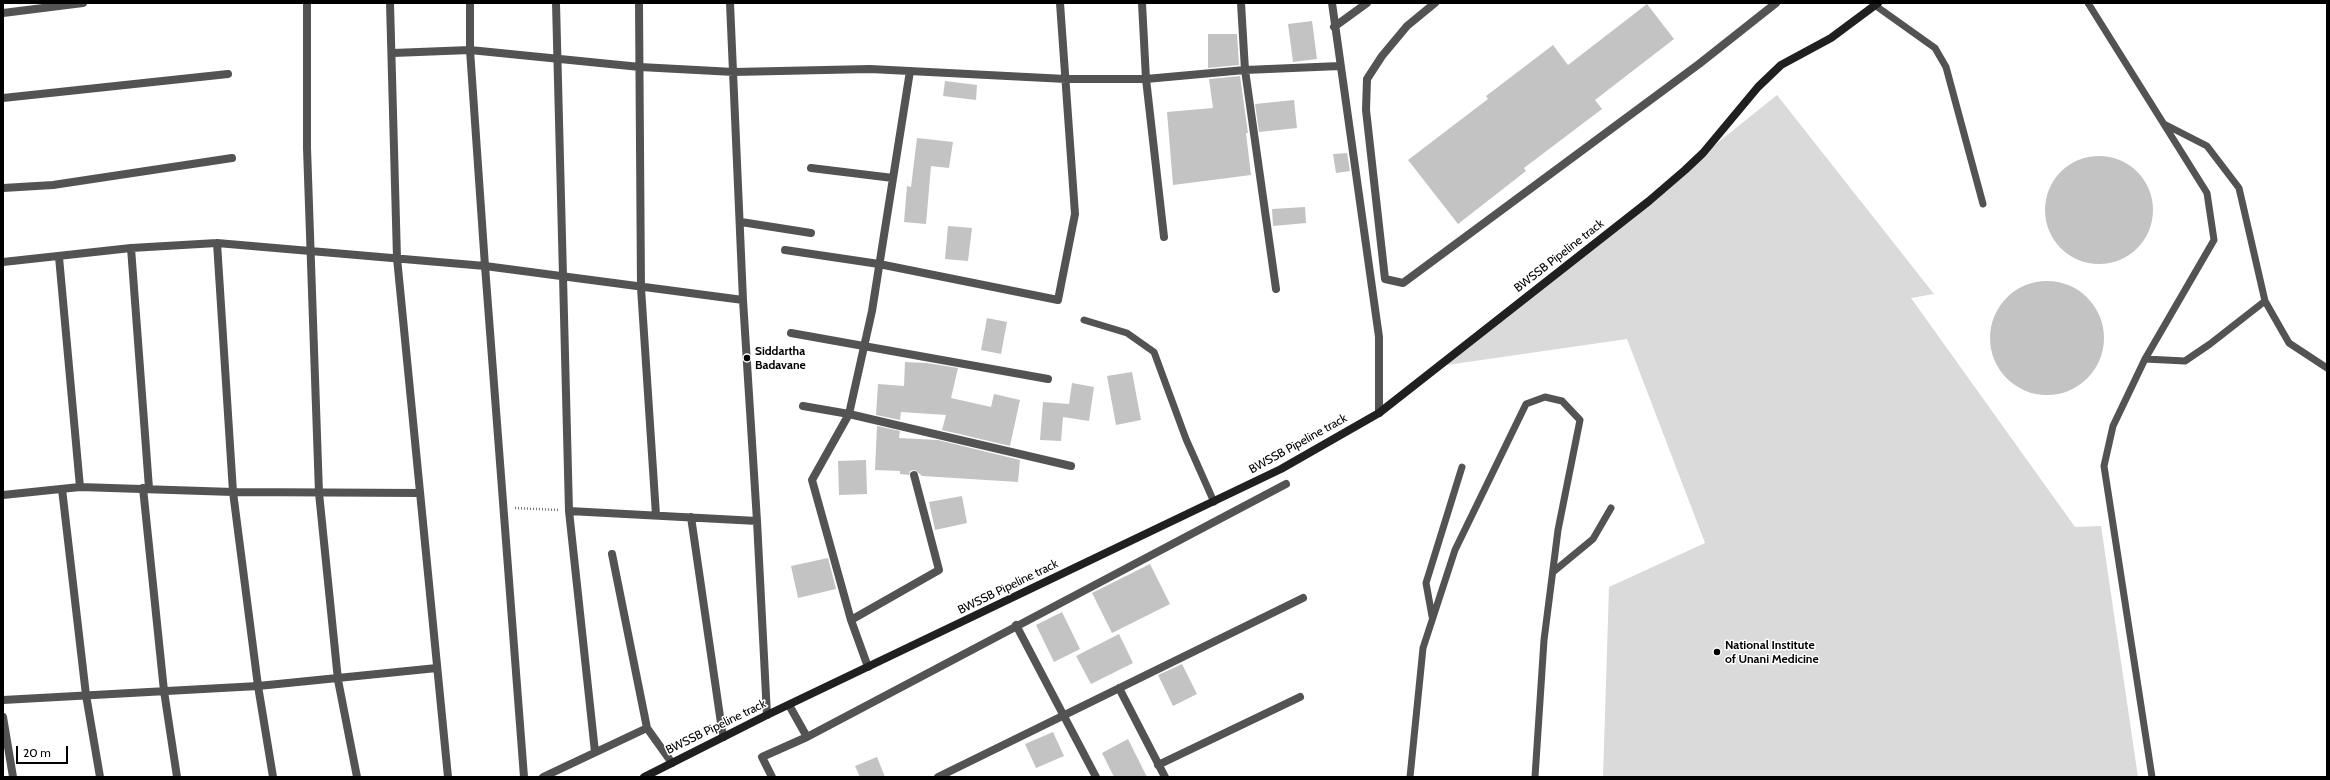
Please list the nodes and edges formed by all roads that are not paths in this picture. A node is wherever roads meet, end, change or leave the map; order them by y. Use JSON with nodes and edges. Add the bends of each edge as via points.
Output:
{"nodes":[{"id":1,"x":83,"y":3,"type":"edge"},
{"id":2,"x":307,"y":3,"type":"edge"},
{"id":3,"x":390,"y":3,"type":"edge"},
{"id":4,"x":470,"y":3,"type":"edge"},
{"id":5,"x":556,"y":3,"type":"edge"},
{"id":6,"x":639,"y":3,"type":"edge"},
{"id":7,"x":730,"y":3,"type":"edge"},
{"id":8,"x":1060,"y":3,"type":"edge"},
{"id":9,"x":1142,"y":3,"type":"edge"},
{"id":10,"x":1241,"y":3,"type":"edge"},
{"id":11,"x":1332,"y":3,"type":"edge"},
{"id":12,"x":1367,"y":3,"type":"edge"},
{"id":13,"x":1435,"y":3,"type":"edge"},
{"id":14,"x":1776,"y":3,"type":"edge"},
{"id":15,"x":2088,"y":3,"type":"edge"},
{"id":16,"x":1877,"y":5,"type":"edge"},
{"id":17,"x":3,"y":13,"type":"edge"},
{"id":18,"x":1334,"y":27,"type":"junction"},
{"id":19,"x":470,"y":50,"type":"junction"},
{"id":20,"x":393,"y":53,"type":"junction"},
{"id":21,"x":557,"y":59,"type":"junction"},
{"id":22,"x":1340,"y":66,"type":"junction"},
{"id":23,"x":640,"y":67,"type":"junction"},
{"id":24,"x":1245,"y":70,"type":"junction"},
{"id":25,"x":910,"y":71,"type":"junction"},
{"id":26,"x":734,"y":72,"type":"junction"},
{"id":27,"x":228,"y":74,"type":"dead end"},
{"id":28,"x":1066,"y":79,"type":"junction"},
{"id":29,"x":1146,"y":79,"type":"junction"},
{"id":30,"x":3,"y":98,"type":"edge"},
{"id":31,"x":2164,"y":124,"type":"junction"},
{"id":32,"x":232,"y":158,"type":"dead end"},
{"id":33,"x":811,"y":168,"type":"dead end"},
{"id":34,"x":893,"y":178,"type":"junction"},
{"id":35,"x":3,"y":188,"type":"edge"},
{"id":36,"x":1983,"y":204,"type":"dead end"},
{"id":37,"x":741,"y":222,"type":"junction"},
{"id":38,"x":812,"y":233,"type":"dead end"},
{"id":39,"x":1164,"y":237,"type":"dead end"},
{"id":40,"x":217,"y":244,"type":"junction"},
{"id":41,"x":131,"y":248,"type":"junction"},
{"id":42,"x":311,"y":250,"type":"junction"},
{"id":43,"x":785,"y":250,"type":"dead end"},
{"id":44,"x":59,"y":257,"type":"junction"},
{"id":45,"x":398,"y":258,"type":"junction"},
{"id":46,"x":3,"y":262,"type":"edge"},
{"id":47,"x":879,"y":264,"type":"junction"},
{"id":48,"x":485,"y":266,"type":"junction"},
{"id":49,"x":562,"y":277,"type":"junction"},
{"id":50,"x":641,"y":288,"type":"junction"},
{"id":51,"x":1276,"y":289,"type":"dead end"},
{"id":52,"x":743,"y":300,"type":"junction"},
{"id":53,"x":2264,"y":301,"type":"junction"},
{"id":54,"x":1084,"y":320,"type":"dead end"},
{"id":55,"x":791,"y":332,"type":"dead end"},
{"id":56,"x":865,"y":346,"type":"junction"},
{"id":57,"x":2145,"y":359,"type":"junction"},
{"id":58,"x":2327,"y":368,"type":"edge"},
{"id":59,"x":1048,"y":379,"type":"dead end"},
{"id":60,"x":803,"y":406,"type":"dead end"},
{"id":61,"x":1379,"y":413,"type":"junction"},
{"id":62,"x":849,"y":414,"type":"junction"},
{"id":63,"x":1071,"y":466,"type":"dead end"},
{"id":64,"x":1462,"y":467,"type":"dead end"},
{"id":65,"x":914,"y":475,"type":"dead end"},
{"id":66,"x":1286,"y":484,"type":"dead end"},
{"id":67,"x":80,"y":487,"type":"junction"},
{"id":68,"x":146,"y":488,"type":"junction"},
{"id":69,"x":62,"y":489,"type":"junction"},
{"id":70,"x":233,"y":492,"type":"junction"},
{"id":71,"x":319,"y":493,"type":"junction"},
{"id":72,"x":420,"y":493,"type":"junction"},
{"id":73,"x":3,"y":495,"type":"edge"},
{"id":74,"x":1214,"y":502,"type":"junction"},
{"id":75,"x":1611,"y":508,"type":"dead end"},
{"id":76,"x":569,"y":511,"type":"junction"},
{"id":77,"x":656,"y":516,"type":"junction"},
{"id":78,"x":691,"y":517,"type":"junction"},
{"id":79,"x":757,"y":521,"type":"junction"},
{"id":80,"x":612,"y":554,"type":"dead end"},
{"id":81,"x":1553,"y":572,"type":"junction"},
{"id":82,"x":1303,"y":598,"type":"dead end"},
{"id":83,"x":1432,"y":619,"type":"junction"},
{"id":84,"x":851,"y":620,"type":"junction"},
{"id":85,"x":1016,"y":625,"type":"junction"},
{"id":86,"x":868,"y":667,"type":"junction"},
{"id":87,"x":436,"y":668,"type":"junction"},
{"id":88,"x":338,"y":680,"type":"junction"},
{"id":89,"x":258,"y":686,"type":"junction"},
{"id":90,"x":1119,"y":688,"type":"junction"},
{"id":91,"x":164,"y":691,"type":"junction"},
{"id":92,"x":86,"y":695,"type":"junction"},
{"id":93,"x":1300,"y":697,"type":"dead end"},
{"id":94,"x":3,"y":700,"type":"edge"},
{"id":95,"x":790,"y":705,"type":"junction"},
{"id":96,"x":767,"y":715,"type":"junction"},
{"id":97,"x":1064,"y":716,"type":"junction"},
{"id":98,"x":3,"y":717,"type":"edge"},
{"id":99,"x":647,"y":728,"type":"junction"},
{"id":100,"x":723,"y":737,"type":"junction"},
{"id":101,"x":807,"y":737,"type":"junction"},
{"id":102,"x":595,"y":752,"type":"junction"},
{"id":103,"x":7,"y":762,"type":"edge"},
{"id":104,"x":672,"y":763,"type":"junction"},
{"id":105,"x":1158,"y":765,"type":"junction"},
{"id":106,"x":13,"y":777,"type":"edge"},
{"id":107,"x":100,"y":777,"type":"edge"},
{"id":108,"x":177,"y":777,"type":"edge"},
{"id":109,"x":273,"y":777,"type":"edge"},
{"id":110,"x":357,"y":777,"type":"edge"},
{"id":111,"x":448,"y":777,"type":"edge"},
{"id":112,"x":524,"y":777,"type":"edge"},
{"id":113,"x":543,"y":777,"type":"edge"},
{"id":114,"x":644,"y":777,"type":"edge"},
{"id":115,"x":772,"y":777,"type":"edge"},
{"id":116,"x":938,"y":777,"type":"edge"},
{"id":117,"x":1096,"y":777,"type":"edge"},
{"id":118,"x":1164,"y":777,"type":"edge"},
{"id":119,"x":1410,"y":777,"type":"edge"},
{"id":120,"x":1535,"y":777,"type":"edge"},
{"id":121,"x":2152,"y":777,"type":"edge"}],
"edges":[{"from":1,"to":17,"type":"street"},
{"from":2,"to":42,"type":"street","via":[[307,148]]},
{"from":3,"to":20,"type":"street"},
{"from":4,"to":19,"type":"street"},
{"from":5,"to":21,"type":"street"},
{"from":6,"to":23,"type":"street"},
{"from":7,"to":26,"type":"street"},
{"from":8,"to":28,"type":"street"},
{"from":9,"to":29,"type":"street"},
{"from":10,"to":24,"type":"street"},
{"from":11,"to":18,"type":"street"},
{"from":12,"to":18,"type":"street"},
{"from":13,"to":14,"type":"street","via":[[1407,26],[1367,79],[1366,110],[1385,279],[1403,283],[1699,64]]},
{"from":15,"to":31,"type":"lane"},
{"from":16,"to":36,"type":"lane","via":[[1935,48],[1946,67]]},
{"from":16,"to":61,"type":"street","name":"BWSSB Pipeline track","via":[[1831,38],[1781,65],[1758,87],[1703,153],[1685,170]]},
{"from":18,"to":22,"type":"street"},
{"from":19,"to":20,"type":"street"},
{"from":19,"to":21,"type":"street"},
{"from":19,"to":48,"type":"street"},
{"from":20,"to":45,"type":"street"},
{"from":21,"to":23,"type":"street"},
{"from":21,"to":49,"type":"street"},
{"from":22,"to":24,"type":"street"},
{"from":22,"to":61,"type":"street","via":[[1379,337]]},
{"from":23,"to":26,"type":"street"},
{"from":23,"to":50,"type":"street"},
{"from":24,"to":29,"type":"street"},
{"from":24,"to":51,"type":"street"},
{"from":25,"to":26,"type":"street","via":[[870,69]]},
{"from":25,"to":28,"type":"street"},
{"from":25,"to":34,"type":"street"},
{"from":26,"to":37,"type":"street"},
{"from":27,"to":30,"type":"street"},
{"from":28,"to":29,"type":"street"},
{"from":28,"to":47,"type":"street","via":[[1075,214],[1058,300]]},
{"from":29,"to":39,"type":"street"},
{"from":31,"to":53,"type":"lane","via":[[2207,146],[2239,188]]},
{"from":31,"to":57,"type":"lane","via":[[2207,193],[2214,240]]},
{"from":32,"to":35,"type":"street","via":[[53,185]]},
{"from":33,"to":34,"type":"street"},
{"from":34,"to":47,"type":"street"},
{"from":37,"to":38,"type":"street"},
{"from":37,"to":52,"type":"street"},
{"from":40,"to":41,"type":"street"},
{"from":40,"to":42,"type":"street"},
{"from":40,"to":70,"type":"street"},
{"from":41,"to":44,"type":"street"},
{"from":41,"to":68,"type":"street"},
{"from":42,"to":45,"type":"street"},
{"from":42,"to":71,"type":"street"},
{"from":43,"to":47,"type":"street"},
{"from":44,"to":46,"type":"street"},
{"from":44,"to":67,"type":"street"},
{"from":45,"to":48,"type":"street"},
{"from":45,"to":72,"type":"street"},
{"from":47,"to":56,"type":"street"},
{"from":48,"to":49,"type":"street"},
{"from":48,"to":112,"type":"street"},
{"from":49,"to":50,"type":"street"},
{"from":49,"to":76,"type":"street"},
{"from":50,"to":52,"type":"street"},
{"from":50,"to":77,"type":"street"},
{"from":52,"to":79,"type":"street"},
{"from":53,"to":57,"type":"lane","via":[[2184,361]]},
{"from":53,"to":58,"type":"lane","via":[[2289,343]]},
{"from":54,"to":74,"type":"lane","via":[[1127,333],[1154,352],[1186,439]]},
{"from":55,"to":56,"type":"street"},
{"from":56,"to":59,"type":"street"},
{"from":56,"to":62,"type":"street"},
{"from":57,"to":121,"type":"lane","via":[[2113,426],[2104,466]]},
{"from":60,"to":62,"type":"street"},
{"from":61,"to":74,"type":"street","name":"BWSSB Pipeline track","via":[[1307,455]]},
{"from":62,"to":63,"type":"street"},
{"from":62,"to":84,"type":"street","via":[[812,480]]},
{"from":64,"to":83,"type":"lane","via":[[1426,583]]},
{"from":65,"to":84,"type":"street","via":[[939,570]]},
{"from":66,"to":85,"type":"street"},
{"from":67,"to":68,"type":"street"},
{"from":67,"to":69,"type":"street"},
{"from":68,"to":70,"type":"street"},
{"from":68,"to":91,"type":"street"},
{"from":69,"to":73,"type":"street"},
{"from":69,"to":92,"type":"street"},
{"from":70,"to":71,"type":"street"},
{"from":70,"to":89,"type":"street"},
{"from":71,"to":72,"type":"street"},
{"from":71,"to":88,"type":"street"},
{"from":72,"to":87,"type":"street"},
{"from":74,"to":86,"type":"street","name":"BWSSB Pipeline track"},
{"from":75,"to":81,"type":"lane","via":[[1593,539]]},
{"from":76,"to":77,"type":"street"},
{"from":76,"to":102,"type":"street"},
{"from":77,"to":78,"type":"street"},
{"from":78,"to":79,"type":"street"},
{"from":78,"to":100,"type":"street"},
{"from":79,"to":96,"type":"street"},
{"from":80,"to":99,"type":"street"},
{"from":81,"to":83,"type":"lane","via":[[1558,530],[1580,420],[1562,401],[1545,396],[1526,404],[1455,550]]},
{"from":81,"to":120,"type":"lane","via":[[1544,640]]},
{"from":82,"to":90,"type":"street"},
{"from":83,"to":119,"type":"lane","via":[[1422,648]]},
{"from":84,"to":86,"type":"street"},
{"from":85,"to":97,"type":"street"},
{"from":85,"to":101,"type":"street"},
{"from":86,"to":95,"type":"street","name":"BWSSB Pipeline track"},
{"from":87,"to":88,"type":"street"},
{"from":87,"to":111,"type":"street"},
{"from":88,"to":89,"type":"street"},
{"from":88,"to":110,"type":"street"},
{"from":89,"to":91,"type":"street"},
{"from":89,"to":109,"type":"street"},
{"from":90,"to":97,"type":"street"},
{"from":90,"to":105,"type":"street"},
{"from":91,"to":92,"type":"street"},
{"from":91,"to":108,"type":"street"},
{"from":92,"to":94,"type":"street"},
{"from":92,"to":107,"type":"street"},
{"from":93,"to":105,"type":"street"},
{"from":95,"to":96,"type":"street","name":"BWSSB Pipeline track"},
{"from":95,"to":101,"type":"street"},
{"from":96,"to":100,"type":"street","name":"BWSSB Pipeline track"},
{"from":97,"to":116,"type":"street"},
{"from":97,"to":117,"type":"street"},
{"from":98,"to":103,"type":"street"},
{"from":99,"to":102,"type":"street"},
{"from":99,"to":104,"type":"street"},
{"from":100,"to":104,"type":"street","name":"BWSSB Pipeline track"},
{"from":101,"to":115,"type":"street","via":[[762,757]]},
{"from":102,"to":113,"type":"street"},
{"from":103,"to":106,"type":"street"},
{"from":104,"to":114,"type":"street","name":"BWSSB Pipeline track"},
{"from":105,"to":118,"type":"street"}]}
